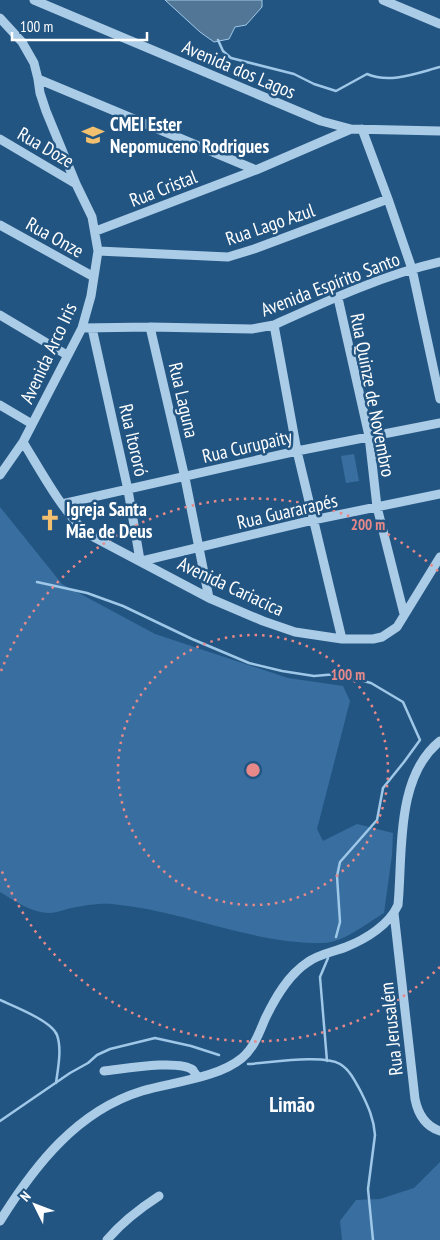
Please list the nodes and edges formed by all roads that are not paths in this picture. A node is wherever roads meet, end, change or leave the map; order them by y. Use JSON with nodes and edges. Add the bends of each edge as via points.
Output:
{"nodes":[{"id":1,"x":34,"y":0,"type":"edge"},
{"id":2,"x":383,"y":0,"type":"edge"},
{"id":3,"x":0,"y":18,"type":"edge"},
{"id":4,"x":440,"y":24,"type":"edge"},
{"id":5,"x":38,"y":79,"type":"junction"},
{"id":6,"x":351,"y":129,"type":"junction"},
{"id":7,"x":362,"y":129,"type":"junction"},
{"id":8,"x":440,"y":131,"type":"edge"},
{"id":9,"x":0,"y":139,"type":"edge"},
{"id":10,"x":256,"y":170,"type":"junction"},
{"id":11,"x":76,"y":184,"type":"junction"},
{"id":12,"x":388,"y":199,"type":"junction"},
{"id":13,"x":0,"y":225,"type":"edge"},
{"id":14,"x":96,"y":231,"type":"junction"},
{"id":15,"x":98,"y":251,"type":"junction"},
{"id":16,"x":440,"y":262,"type":"edge"},
{"id":17,"x":412,"y":269,"type":"junction"},
{"id":18,"x":94,"y":277,"type":"junction"},
{"id":19,"x":338,"y":298,"type":"junction"},
{"id":20,"x":0,"y":315,"type":"edge"},
{"id":21,"x":274,"y":326,"type":"junction"},
{"id":22,"x":150,"y":327,"type":"junction"},
{"id":23,"x":82,"y":328,"type":"junction"},
{"id":24,"x":92,"y":328,"type":"junction"},
{"id":25,"x":68,"y":355,"type":"junction"},
{"id":26,"x":440,"y":399,"type":"edge"},
{"id":27,"x":0,"y":405,"type":"edge"},
{"id":28,"x":440,"y":423,"type":"edge"},
{"id":29,"x":32,"y":424,"type":"junction"},
{"id":30,"x":369,"y":436,"type":"junction"},
{"id":31,"x":23,"y":442,"type":"junction"},
{"id":32,"x":297,"y":452,"type":"junction"},
{"id":33,"x":0,"y":474,"type":"edge"},
{"id":34,"x":185,"y":478,"type":"junction"},
{"id":35,"x":128,"y":490,"type":"junction"},
{"id":36,"x":440,"y":494,"type":"edge"},
{"id":37,"x":62,"y":504,"type":"junction"},
{"id":38,"x":377,"y":507,"type":"junction"},
{"id":39,"x":313,"y":520,"type":"junction"},
{"id":40,"x":200,"y":549,"type":"junction"},
{"id":41,"x":440,"y":557,"type":"edge"},
{"id":42,"x":141,"y":561,"type":"junction"},
{"id":43,"x":209,"y":598,"type":"junction"},
{"id":44,"x":404,"y":614,"type":"junction"},
{"id":45,"x":342,"y":639,"type":"junction"},
{"id":46,"x":440,"y":741,"type":"edge"},
{"id":47,"x":394,"y":912,"type":"junction"},
{"id":48,"x":104,"y":1071,"type":"dead end"},
{"id":49,"x":198,"y":1077,"type":"junction"},
{"id":50,"x":440,"y":1131,"type":"edge"},
{"id":51,"x":159,"y":1196,"type":"dead end"},
{"id":52,"x":0,"y":1221,"type":"edge"},
{"id":53,"x":107,"y":1240,"type":"edge"}],
"edges":[{"from":1,"to":6,"type":"street","name":"Avenida dos Lagos","via":[[321,120]]},
{"from":2,"to":4,"type":"street"},
{"from":3,"to":5,"type":"street","name":"Avenida Arco Iris","via":[[29,53]]},
{"from":5,"to":10,"type":"street"},
{"from":5,"to":11,"type":"street","name":"Avenida Arco Iris","via":[[43,102]]},
{"from":6,"to":7,"type":"street","name":"Avenida dos Lagos"},
{"from":6,"to":10,"type":"street","name":"Rua Cristal"},
{"from":7,"to":8,"type":"street","name":"Avenida dos Lagos"},
{"from":7,"to":12,"type":"street"},
{"from":9,"to":11,"type":"street","name":"Rua Doze"},
{"from":10,"to":14,"type":"street","name":"Rua Cristal"},
{"from":11,"to":14,"type":"street","name":"Avenida Arco Iris"},
{"from":12,"to":15,"type":"street","name":"Rua Lago Azul","via":[[228,257]]},
{"from":12,"to":17,"type":"street"},
{"from":13,"to":18,"type":"street","name":"Rua Onze"},
{"from":14,"to":15,"type":"street","name":"Avenida Arco Iris"},
{"from":15,"to":18,"type":"street","name":"Avenida Arco Iris"},
{"from":16,"to":17,"type":"street","name":"Avenida Espírito Santo"},
{"from":17,"to":19,"type":"street","name":"Avenida Espírito Santo"},
{"from":17,"to":26,"type":"street"},
{"from":18,"to":23,"type":"street","name":"Avenida Arco Iris"},
{"from":19,"to":21,"type":"street","name":"Avenida Espírito Santo"},
{"from":19,"to":30,"type":"street","name":"Rua Quinze de Novembro"},
{"from":20,"to":25,"type":"street"},
{"from":21,"to":22,"type":"street","name":"Avenida Espírito Santo","via":[[252,329]]},
{"from":21,"to":32,"type":"street"},
{"from":22,"to":24,"type":"street","name":"Avenida Espírito Santo"},
{"from":22,"to":34,"type":"street","name":"Rua Laguna"},
{"from":23,"to":24,"type":"street","name":"Avenida Espírito Santo"},
{"from":23,"to":25,"type":"street","name":"Avenida Arco Iris"},
{"from":24,"to":35,"type":"street","name":"Rua Itororó"},
{"from":25,"to":29,"type":"street","name":"Avenida Arco Iris"},
{"from":27,"to":29,"type":"street"},
{"from":28,"to":30,"type":"street","name":"Rua Curupaity"},
{"from":29,"to":31,"type":"street","name":"Avenida Arco Iris"},
{"from":30,"to":32,"type":"street","name":"Rua Curupaity"},
{"from":30,"to":38,"type":"street","name":"Rua Quinze de Novembro"},
{"from":31,"to":33,"type":"street","name":"Avenida Arco Iris"},
{"from":31,"to":37,"type":"street","name":"Avenida Cariacica"},
{"from":32,"to":34,"type":"street","name":"Rua Curupaity"},
{"from":32,"to":39,"type":"street"},
{"from":34,"to":35,"type":"street","name":"Rua Curupaity"},
{"from":34,"to":40,"type":"street","name":"Rua Laguna"},
{"from":35,"to":37,"type":"street","name":"Rua Curupaity"},
{"from":35,"to":42,"type":"street","name":"Rua Itororó"},
{"from":36,"to":38,"type":"street","name":"Rua Guararapés"},
{"from":37,"to":42,"type":"street","name":"Avenida Cariacica","via":[[86,533]]},
{"from":38,"to":39,"type":"street","name":"Rua Guararapés"},
{"from":38,"to":44,"type":"street","name":"Rua Quinze de Novembro"},
{"from":39,"to":40,"type":"street","name":"Rua Guararapés"},
{"from":39,"to":45,"type":"street"},
{"from":40,"to":42,"type":"street","name":"Rua Guararapés"},
{"from":40,"to":43,"type":"street","name":"Rua Laguna"},
{"from":41,"to":44,"type":"street","name":"Avenida Cariacica"},
{"from":42,"to":43,"type":"street","name":"Avenida Cariacica"},
{"from":43,"to":45,"type":"street","name":"Avenida Cariacica","via":[[280,628]]},
{"from":44,"to":45,"type":"street","name":"Avenida Cariacica","via":[[397,628],[382,636]]},
{"from":46,"to":47,"type":"street","via":[[423,758],[410,791],[398,905]]},
{"from":47,"to":49,"type":"street","via":[[364,939],[302,966],[284,986],[245,1056],[226,1069]]},
{"from":47,"to":50,"type":"street","name":"Rua Jerusalém","via":[[415,1099],[424,1120]]},
{"from":48,"to":49,"type":"street","via":[[156,1065],[180,1066],[193,1071]]},
{"from":49,"to":52,"type":"street","via":[[122,1098],[79,1124],[33,1173]]},
{"from":51,"to":53,"type":"street","via":[[139,1208]]}]}
